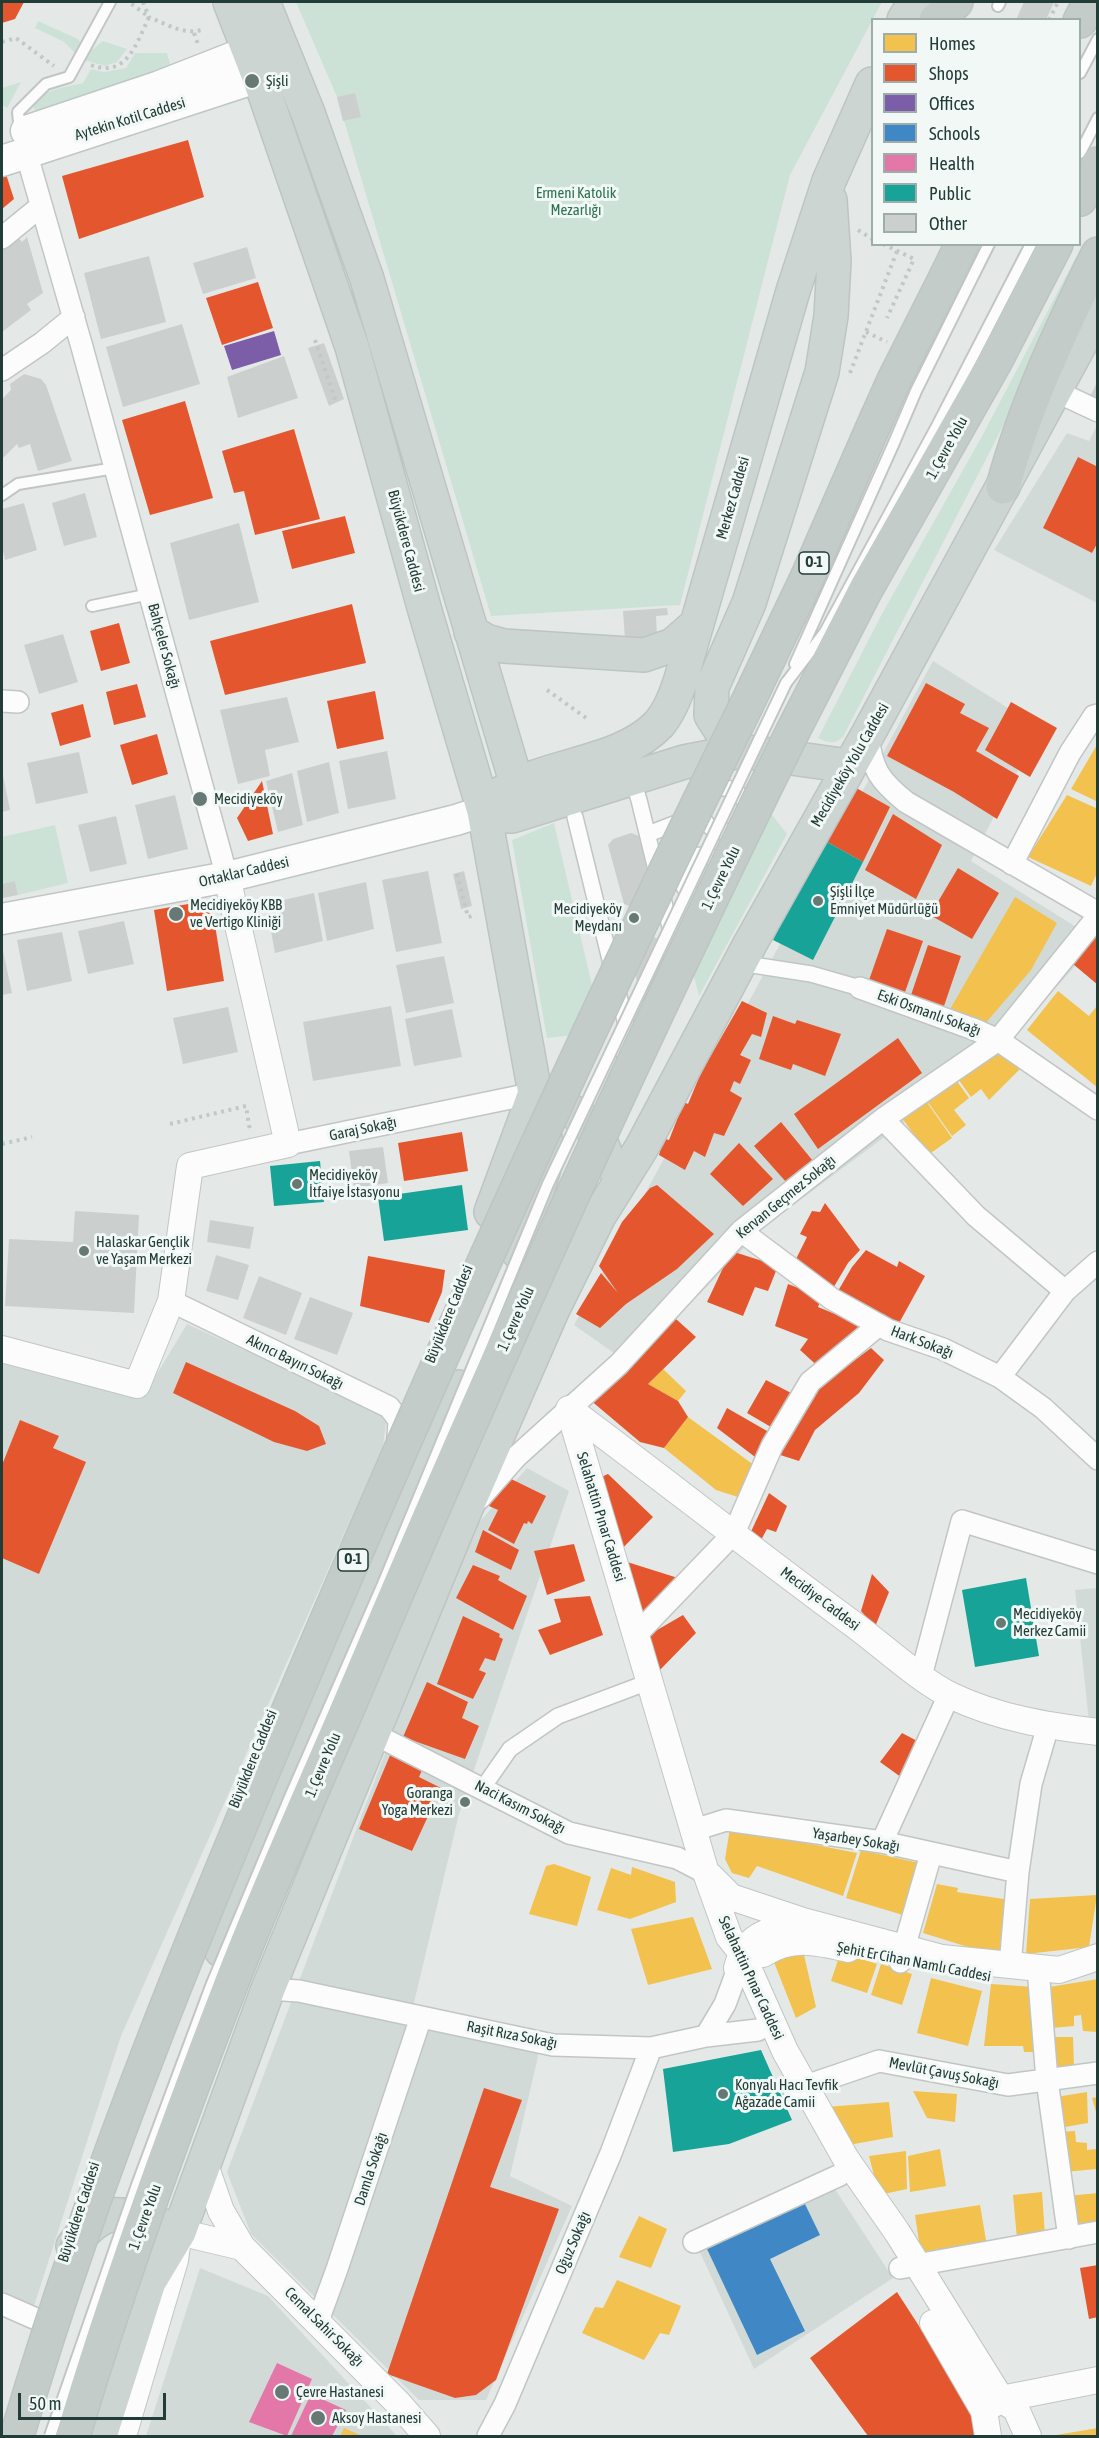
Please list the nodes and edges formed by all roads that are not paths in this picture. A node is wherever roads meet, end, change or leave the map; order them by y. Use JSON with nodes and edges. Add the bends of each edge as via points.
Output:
{"nodes":[{"id":1,"x":110,"y":2,"type":"edge"},
{"id":2,"x":230,"y":2,"type":"edge"},
{"id":3,"x":262,"y":2,"type":"edge"},
{"id":4,"x":915,"y":2,"type":"edge"},
{"id":5,"x":956,"y":2,"type":"edge"},
{"id":6,"x":1084,"y":2,"type":"edge"},
{"id":7,"x":1090,"y":2,"type":"edge"},
{"id":8,"x":905,"y":18,"type":"edge"},
{"id":9,"x":938,"y":18,"type":"edge"},
{"id":10,"x":1080,"y":18,"type":"edge"},
{"id":11,"x":1080,"y":18,"type":"edge"},
{"id":12,"x":1098,"y":39,"type":"edge"},
{"id":13,"x":269,"y":59,"type":"junction"},
{"id":14,"x":1081,"y":71,"type":"edge"},
{"id":15,"x":871,"y":87,"type":"edge"},
{"id":16,"x":1098,"y":118,"type":"edge"},
{"id":17,"x":12,"y":146,"type":"edge"},
{"id":18,"x":1081,"y":151,"type":"edge"},
{"id":19,"x":1098,"y":164,"type":"edge"},
{"id":20,"x":829,"y":181,"type":"junction"},
{"id":21,"x":1081,"y":197,"type":"edge"},
{"id":22,"x":41,"y":206,"type":"junction"},
{"id":23,"x":2,"y":238,"type":"edge"},
{"id":24,"x":986,"y":246,"type":"edge"},
{"id":25,"x":1030,"y":246,"type":"edge"},
{"id":26,"x":1055,"y":246,"type":"edge"},
{"id":27,"x":1098,"y":254,"type":"edge"},
{"id":28,"x":961,"y":264,"type":"edge"},
{"id":29,"x":1014,"y":302,"type":"junction"},
{"id":30,"x":1097,"y":312,"type":"edge"},
{"id":31,"x":74,"y":317,"type":"junction"},
{"id":32,"x":42,"y":343,"type":"junction"},
{"id":33,"x":82,"y":346,"type":"junction"},
{"id":34,"x":2,"y":370,"type":"edge"},
{"id":35,"x":1053,"y":390,"type":"junction"},
{"id":36,"x":1098,"y":411,"type":"edge"},
{"id":37,"x":885,"y":432,"type":"junction"},
{"id":38,"x":929,"y":459,"type":"junction"},
{"id":39,"x":115,"y":468,"type":"junction"},
{"id":40,"x":1003,"y":487,"type":"junction"},
{"id":41,"x":2,"y":495,"type":"edge"},
{"id":42,"x":150,"y":594,"type":"junction"},
{"id":43,"x":92,"y":606,"type":"dead end"},
{"id":44,"x":697,"y":624,"type":"junction"},
{"id":45,"x":471,"y":632,"type":"junction"},
{"id":46,"x":786,"y":683,"type":"junction"},
{"id":47,"x":1098,"y":715,"type":"edge"},
{"id":48,"x":868,"y":734,"type":"junction"},
{"id":49,"x":741,"y":750,"type":"junction"},
{"id":50,"x":849,"y":766,"type":"junction"},
{"id":51,"x":632,"y":778,"type":"junction"},
{"id":52,"x":517,"y":785,"type":"junction"},
{"id":53,"x":484,"y":811,"type":"junction"},
{"id":54,"x":702,"y":813,"type":"dead end"},
{"id":55,"x":575,"y":817,"type":"dead end"},
{"id":56,"x":648,"y":834,"type":"junction"},
{"id":57,"x":1012,"y":864,"type":"junction"},
{"id":58,"x":227,"y":877,"type":"junction"},
{"id":59,"x":691,"y":894,"type":"dead end"},
{"id":60,"x":1098,"y":914,"type":"edge"},
{"id":61,"x":2,"y":919,"type":"edge"},
{"id":62,"x":673,"y":939,"type":"junction"},
{"id":63,"x":740,"y":963,"type":"junction"},
{"id":64,"x":860,"y":988,"type":"joint"},
{"id":65,"x":686,"y":989,"type":"dead end"},
{"id":66,"x":670,"y":1021,"type":"dead end"},
{"id":67,"x":629,"y":1037,"type":"junction"},
{"id":68,"x":998,"y":1040,"type":"junction"},
{"id":69,"x":535,"y":1093,"type":"junction"},
{"id":70,"x":1098,"y":1110,"type":"edge"},
{"id":71,"x":883,"y":1119,"type":"junction"},
{"id":72,"x":591,"y":1126,"type":"junction"},
{"id":73,"x":288,"y":1144,"type":"junction"},
{"id":74,"x":598,"y":1216,"type":"junction"},
{"id":75,"x":741,"y":1231,"type":"junction"},
{"id":76,"x":1098,"y":1262,"type":"edge"},
{"id":77,"x":1065,"y":1291,"type":"junction"},
{"id":78,"x":171,"y":1301,"type":"junction"},
{"id":79,"x":879,"y":1325,"type":"junction"},
{"id":80,"x":2,"y":1349,"type":"edge"},
{"id":81,"x":1000,"y":1377,"type":"junction"},
{"id":82,"x":569,"y":1409,"type":"junction"},
{"id":83,"x":393,"y":1422,"type":"junction"},
{"id":84,"x":1098,"y":1458,"type":"edge"},
{"id":85,"x":461,"y":1520,"type":"junction"},
{"id":86,"x":734,"y":1533,"type":"junction"},
{"id":87,"x":1098,"y":1563,"type":"edge"},
{"id":88,"x":637,"y":1634,"type":"junction"},
{"id":89,"x":921,"y":1676,"type":"junction"},
{"id":90,"x":651,"y":1681,"type":"junction"},
{"id":91,"x":949,"y":1695,"type":"junction"},
{"id":92,"x":1048,"y":1726,"type":"junction"},
{"id":93,"x":1098,"y":1732,"type":"edge"},
{"id":94,"x":374,"y":1734,"type":"junction"},
{"id":95,"x":482,"y":1789,"type":"junction"},
{"id":96,"x":694,"y":1830,"type":"junction"},
{"id":97,"x":882,"y":1842,"type":"junction"},
{"id":98,"x":931,"y":1854,"type":"junction"},
{"id":99,"x":1018,"y":1872,"type":"junction"},
{"id":100,"x":706,"y":1873,"type":"junction"},
{"id":101,"x":803,"y":1921,"type":"junction"},
{"id":102,"x":741,"y":1952,"type":"junction"},
{"id":103,"x":902,"y":1955,"type":"junction"},
{"id":104,"x":1098,"y":1957,"type":"edge"},
{"id":105,"x":1010,"y":1966,"type":"junction"},
{"id":106,"x":1098,"y":1973,"type":"edge"},
{"id":107,"x":1039,"y":1977,"type":"junction"},
{"id":108,"x":744,"y":1980,"type":"junction"},
{"id":109,"x":268,"y":1989,"type":"junction"},
{"id":110,"x":421,"y":2017,"type":"junction"},
{"id":111,"x":758,"y":2030,"type":"junction"},
{"id":112,"x":706,"y":2036,"type":"junction"},
{"id":113,"x":651,"y":2048,"type":"junction"},
{"id":114,"x":1098,"y":2073,"type":"edge"},
{"id":115,"x":1047,"y":2080,"type":"junction"},
{"id":116,"x":806,"y":2086,"type":"junction"},
{"id":117,"x":823,"y":2131,"type":"junction"},
{"id":118,"x":204,"y":2162,"type":"junction"},
{"id":119,"x":840,"y":2175,"type":"junction"},
{"id":120,"x":124,"y":2214,"type":"junction"},
{"id":121,"x":179,"y":2232,"type":"junction"},
{"id":122,"x":1098,"y":2232,"type":"edge"},
{"id":123,"x":1069,"y":2238,"type":"junction"},
{"id":124,"x":694,"y":2242,"type":"dead end"},
{"id":125,"x":242,"y":2247,"type":"junction"},
{"id":126,"x":64,"y":2258,"type":"junction"},
{"id":127,"x":909,"y":2266,"type":"junction"},
{"id":128,"x":2,"y":2304,"type":"edge"},
{"id":129,"x":318,"y":2321,"type":"junction"},
{"id":130,"x":43,"y":2322,"type":"junction"},
{"id":131,"x":1098,"y":2379,"type":"edge"},
{"id":132,"x":1098,"y":2392,"type":"edge"},
{"id":133,"x":1000,"y":2406,"type":"junction"},
{"id":134,"x":3,"y":2436,"type":"edge"},
{"id":135,"x":17,"y":2436,"type":"edge"},
{"id":136,"x":49,"y":2436,"type":"edge"},
{"id":137,"x":73,"y":2436,"type":"edge"},
{"id":138,"x":100,"y":2436,"type":"edge"},
{"id":139,"x":123,"y":2436,"type":"edge"},
{"id":140,"x":427,"y":2436,"type":"edge"},
{"id":141,"x":488,"y":2436,"type":"edge"},
{"id":142,"x":988,"y":2436,"type":"edge"},
{"id":143,"x":1028,"y":2436,"type":"edge"}],
"edges":[{"from":1,"to":17,"type":"lane","via":[[69,77],[46,84],[18,112]]},
{"from":2,"to":13,"type":"main road","name":"Büyükdere Caddesi"},
{"from":3,"to":13,"type":"main road","name":"Büyükdere Caddesi"},
{"from":4,"to":8,"type":"main road"},
{"from":5,"to":9,"type":"highway"},
{"from":6,"to":10,"type":"highway"},
{"from":7,"to":11,"type":"highway"},
{"from":12,"to":14,"type":"lane"},
{"from":13,"to":17,"type":"main road","name":"Aytekin Kotil Caddesi"},
{"from":13,"to":45,"type":"main road","name":"Büyükdere Caddesi","via":[[330,171],[367,279]]},
{"from":13,"to":53,"type":"main road","name":"Büyükdere Caddesi"},
{"from":15,"to":20,"type":"main road","name":"Merkez Caddesi"},
{"from":16,"to":18,"type":"lane"},
{"from":17,"to":22,"type":"street","name":"Bahçeler Sokağı"},
{"from":19,"to":21,"type":"highway"},
{"from":20,"to":44,"type":"main road","name":"Merkez Caddesi","via":[[768,374]]},
{"from":20,"to":49,"type":"main road","via":[[834,261],[822,372],[749,603],[712,687],[711,715],[727,740]]},
{"from":22,"to":23,"type":"street"},
{"from":22,"to":31,"type":"street","name":"Bahçeler Sokağı"},
{"from":24,"to":28,"type":"lane"},
{"from":25,"to":29,"type":"lane"},
{"from":26,"to":29,"type":"highway","name":"1. Çevre Yolu"},
{"from":27,"to":40,"type":"highway","via":[[1031,399]]},
{"from":28,"to":37,"type":"highway","number":"O-1","bridge":true,"via":[[894,380]]},
{"from":29,"to":38,"type":"highway","name":"1. Çevre Yolu"},
{"from":30,"to":35,"type":"main road","name":"Mecidiyeköy Yolu Caddesi"},
{"from":31,"to":32,"type":"street"},
{"from":31,"to":33,"type":"street","name":"Bahçeler Sokağı"},
{"from":32,"to":33,"type":"street"},
{"from":32,"to":34,"type":"street"},
{"from":33,"to":39,"type":"street","name":"Bahçeler Sokağı"},
{"from":35,"to":36,"type":"street"},
{"from":35,"to":40,"type":"main road","name":"Mecidiyeköy Yolu Caddesi"},
{"from":37,"to":46,"type":"lane"},
{"from":37,"to":135,"type":"highway","number":"O-1","bridge":true,"via":[[807,578],[633,936],[369,1522],[192,1939],[97,2189]]},
{"from":38,"to":46,"type":"lane","via":[[825,632]]},
{"from":38,"to":137,"type":"highway","name":"1. Çevre Yolu","bridge":true,"via":[[717,884],[424,1527],[234,1977],[116,2300]]},
{"from":39,"to":41,"type":"lane","via":[[18,484]]},
{"from":39,"to":42,"type":"street","name":"Bahçeler Sokağı"},
{"from":40,"to":48,"type":"main road","name":"Mecidiyeköy Yolu Caddesi"},
{"from":42,"to":43,"type":"lane"},
{"from":42,"to":58,"type":"street","name":"Bahçeler Sokağı"},
{"from":44,"to":45,"type":"main road","via":[[673,645],[644,655],[504,646]]},
{"from":44,"to":52,"type":"main road","name":"Merkez Caddesi","via":[[675,697],[658,724],[625,746]]},
{"from":45,"to":52,"type":"main road","name":"Büyükdere Caddesi"},
{"from":46,"to":136,"type":"lane","bridge":true,"via":[[548,1184],[211,1986]]},
{"from":47,"to":57,"type":"street","via":[[1070,753]]},
{"from":48,"to":50,"type":"main road","name":"Mecidiyeköy Yolu Caddesi"},
{"from":48,"to":57,"type":"street","via":[[870,754],[882,782],[906,802]]},
{"from":49,"to":50,"type":"main road"},
{"from":49,"to":51,"type":"main road"},
{"from":50,"to":63,"type":"main road","name":"Mecidiyeköy Yolu Caddesi"},
{"from":51,"to":53,"type":"main road","via":[[512,816]]},
{"from":51,"to":56,"type":"street"},
{"from":52,"to":53,"type":"main road","name":"Merkez Caddesi","via":[[498,795]]},
{"from":53,"to":58,"type":"main road","name":"Ortaklar Caddesi"},
{"from":53,"to":69,"type":"main road","name":"Büyükdere Caddesi"},
{"from":54,"to":56,"type":"street"},
{"from":55,"to":67,"type":"street"},
{"from":56,"to":62,"type":"street"},
{"from":57,"to":60,"type":"street"},
{"from":58,"to":61,"type":"main road","name":"Ortaklar Caddesi"},
{"from":58,"to":73,"type":"street","name":"Bahçeler Sokağı"},
{"from":59,"to":62,"type":"street"},
{"from":60,"to":68,"type":"street","name":"Kervan Geçmez Sokağı"},
{"from":62,"to":65,"type":"street"},
{"from":63,"to":64,"type":"street","name":"Eski Osmanlı Sokağı","via":[[811,974]]},
{"from":63,"to":74,"type":"main road","name":"Mecidiyeköy Yolu Caddesi","via":[[642,1147]]},
{"from":64,"to":68,"type":"street","name":"Eski Osmanlı Sokağı"},
{"from":66,"to":67,"type":"street","via":[[650,1043]]},
{"from":67,"to":72,"type":"street"},
{"from":68,"to":70,"type":"street","name":"Eski Osmanlı Sokağı"},
{"from":68,"to":71,"type":"street","name":"Kervan Geçmez Sokağı"},
{"from":69,"to":72,"type":"main road","via":[[572,1110]]},
{"from":69,"to":73,"type":"street","name":"Garaj Sokağı"},
{"from":69,"to":83,"type":"main road","name":"Büyükdere Caddesi","via":[[504,1180]]},
{"from":69,"to":120,"type":"main road","name":"Büyükdere Caddesi","via":[[544,1119],[546,1162],[522,1243],[268,1830]]},
{"from":71,"to":75,"type":"street","name":"Kervan Geçmez Sokağı"},
{"from":71,"to":77,"type":"street","via":[[975,1216]]},
{"from":72,"to":74,"type":"main road","via":[[604,1144],[608,1165]]},
{"from":73,"to":78,"type":"street","name":"Garaj Sokağı","via":[[190,1166]]},
{"from":74,"to":85,"type":"main road"},
{"from":75,"to":79,"type":"street","name":"Hark Sokağı","via":[[832,1299]]},
{"from":75,"to":82,"type":"street","name":"Kervan Geçmez Sokağı","via":[[619,1364]]},
{"from":76,"to":77,"type":"street"},
{"from":77,"to":81,"type":"street"},
{"from":78,"to":80,"type":"street","via":[[137,1385]]},
{"from":78,"to":83,"type":"street","name":"Akıncı Bayırı Sokağı"},
{"from":79,"to":81,"type":"street","name":"Hark Sokağı","via":[[943,1349]]},
{"from":79,"to":86,"type":"street","via":[[810,1382],[772,1446]]},
{"from":81,"to":84,"type":"street","name":"Hark Sokağı","via":[[1043,1408]]},
{"from":82,"to":85,"type":"street","name":"Kervan Geçmez Sokağı","via":[[516,1457]]},
{"from":82,"to":86,"type":"street","name":"Mecidiye Caddesi"},
{"from":82,"to":88,"type":"street","name":"Selahattin Pınar Caddesi"},
{"from":83,"to":126,"type":"main road","name":"Büyükdere Caddesi","via":[[124,2076]]},
{"from":85,"to":94,"type":"main road"},
{"from":86,"to":88,"type":"street"},
{"from":86,"to":89,"type":"street","name":"Mecidiye Caddesi"},
{"from":87,"to":89,"type":"street","via":[[962,1521]]},
{"from":88,"to":90,"type":"street","name":"Selahattin Pınar Caddesi"},
{"from":89,"to":91,"type":"street","name":"Mecidiye Caddesi"},
{"from":90,"to":95,"type":"street","via":[[558,1716],[510,1749]]},
{"from":90,"to":96,"type":"street","name":"Selahattin Pınar Caddesi"},
{"from":91,"to":92,"type":"street","name":"Mecidiye Caddesi","via":[[981,1709]]},
{"from":91,"to":97,"type":"street"},
{"from":92,"to":93,"type":"street","name":"Mecidiye Caddesi"},
{"from":92,"to":99,"type":"street","via":[[1031,1784]]},
{"from":94,"to":95,"type":"street","name":"Naci Kasım Sokağı"},
{"from":94,"to":109,"type":"main road"},
{"from":95,"to":100,"type":"street","name":"Naci Kasım Sokağı","via":[[569,1833],[677,1858]]},
{"from":96,"to":97,"type":"street","name":"Yaşarbey Sokağı","via":[[726,1820]]},
{"from":96,"to":100,"type":"street","name":"Selahattin Pınar Caddesi"},
{"from":97,"to":98,"type":"street","name":"Yaşarbey Sokağı"},
{"from":98,"to":99,"type":"street","name":"Yaşarbey Sokağı"},
{"from":98,"to":103,"type":"street"},
{"from":99,"to":105,"type":"street"},
{"from":100,"to":101,"type":"street","name":"Şehit Er Cihan Namlı Caddesi","via":[[731,1897]]},
{"from":100,"to":102,"type":"street","name":"Selahattin Pınar Caddesi","via":[[729,1937]]},
{"from":101,"to":102,"type":"street","via":[[774,1929]]},
{"from":101,"to":103,"type":"street","name":"Şehit Er Cihan Namlı Caddesi"},
{"from":102,"to":108,"type":"street"},
{"from":103,"to":105,"type":"street","name":"Şehit Er Cihan Namlı Caddesi"},
{"from":103,"to":107,"type":"street","name":"Şehit Er Cihan Namlı Caddesi"},
{"from":103,"to":108,"type":"street","name":"Şehit Er Cihan Namlı Caddesi","via":[[787,1941],[760,1956]]},
{"from":104,"to":107,"type":"street","name":"Şehit Er Cihan Namlı Caddesi"},
{"from":105,"to":107,"type":"street","name":"Şehit Er Cihan Namlı Caddesi"},
{"from":106,"to":107,"type":"street","name":"Şehit Er Cihan Namlı Caddesi"},
{"from":107,"to":115,"type":"street"},
{"from":108,"to":111,"type":"street","name":"Selahattin Pınar Caddesi"},
{"from":108,"to":112,"type":"street"},
{"from":108,"to":116,"type":"street","name":"Selahattin Pınar Caddesi"},
{"from":109,"to":110,"type":"street","name":"Raşit Rıza Sokağı","via":[[299,1991]]},
{"from":109,"to":118,"type":"main road"},
{"from":110,"to":113,"type":"street","name":"Raşit Rıza Sokağı","via":[[553,2044]]},
{"from":110,"to":129,"type":"street","name":"Damla Sokağı"},
{"from":111,"to":112,"type":"street","name":"Raşit Rıza Sokağı"},
{"from":111,"to":116,"type":"street","name":"Selahattin Pınar Caddesi"},
{"from":112,"to":113,"type":"street","name":"Raşit Rıza Sokağı"},
{"from":113,"to":141,"type":"street","name":"Oğuz Sokağı","via":[[611,2153]]},
{"from":114,"to":115,"type":"street","name":"Mevlüt Çavuş Sokağı"},
{"from":115,"to":116,"type":"street","name":"Mevlüt Çavuş Sokağı","via":[[1008,2085],[879,2061]]},
{"from":115,"to":123,"type":"street"},
{"from":116,"to":117,"type":"street","name":"Selahattin Pınar Caddesi"},
{"from":117,"to":119,"type":"street","name":"Selahattin Pınar Caddesi"},
{"from":117,"to":127,"type":"street","name":"Selahattin Pınar Caddesi","via":[[846,2159]]},
{"from":118,"to":121,"type":"main road"},
{"from":118,"to":125,"type":"street","name":"Cemal Sahir Sokağı","via":[[221,2211]]},
{"from":119,"to":124,"type":"street"},
{"from":119,"to":127,"type":"street","name":"Selahattin Pınar Caddesi"},
{"from":120,"to":121,"type":"main road"},
{"from":120,"to":126,"type":"main road","via":[[112,2214],[91,2225]]},
{"from":120,"to":136,"type":"main road","name":"Büyükdere Caddesi"},
{"from":121,"to":125,"type":"street"},
{"from":121,"to":138,"type":"main road","via":[[149,2282]]},
{"from":121,"to":139,"type":"street","via":[[175,2260]]},
{"from":122,"to":123,"type":"street"},
{"from":123,"to":127,"type":"street"},
{"from":125,"to":129,"type":"street","name":"Cemal Sahir Sokağı"},
{"from":126,"to":130,"type":"main road","name":"Büyükdere Caddesi"},
{"from":127,"to":133,"type":"street","name":"Selahattin Pınar Caddesi"},
{"from":128,"to":130,"type":"street"},
{"from":129,"to":140,"type":"street","name":"Cemal Sahir Sokağı"},
{"from":130,"to":134,"type":"main road","name":"Büyükdere Caddesi"},
{"from":131,"to":133,"type":"street"},
{"from":132,"to":133,"type":"street"},
{"from":133,"to":142,"type":"street"},
{"from":133,"to":143,"type":"street"}]}
